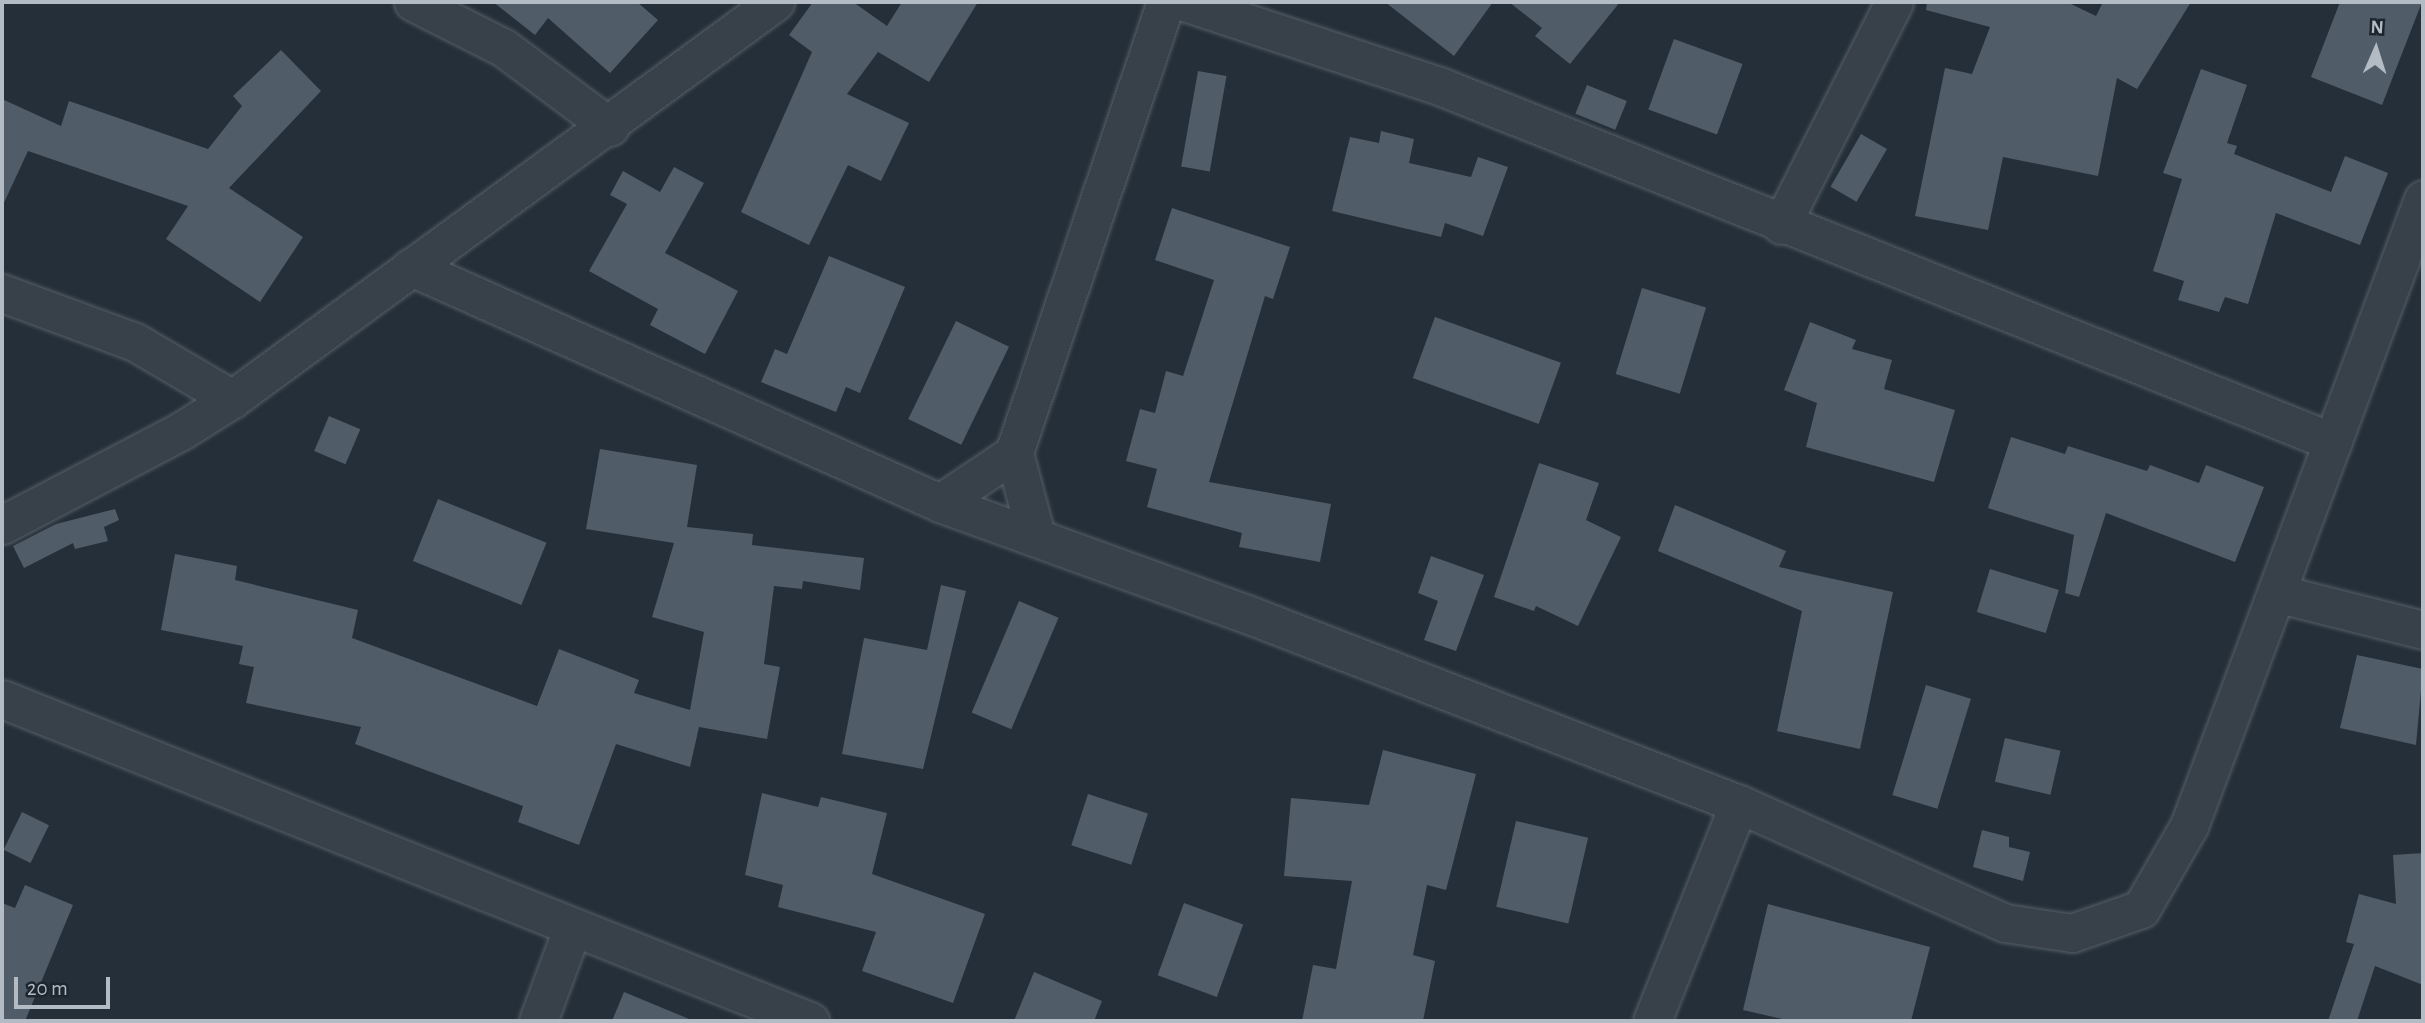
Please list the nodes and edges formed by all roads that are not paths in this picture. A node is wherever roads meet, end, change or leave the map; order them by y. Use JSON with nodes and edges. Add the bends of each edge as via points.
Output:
{"nodes":[{"id":1,"x":412,"y":2,"type":"edge"},
{"id":2,"x":775,"y":2,"type":"edge"},
{"id":3,"x":1166,"y":2,"type":"edge"},
{"id":4,"x":1184,"y":2,"type":"edge"},
{"id":5,"x":1894,"y":2,"type":"edge"},
{"id":6,"x":610,"y":127,"type":"junction"},
{"id":7,"x":2423,"y":199,"type":"edge"},
{"id":8,"x":1781,"y":225,"type":"junction"},
{"id":9,"x":411,"y":267,"type":"junction"},
{"id":10,"x":2,"y":293,"type":"edge"},
{"id":11,"x":185,"y":367,"type":"junction"},
{"id":12,"x":232,"y":399,"type":"junction"},
{"id":13,"x":181,"y":431,"type":"junction"},
{"id":14,"x":2333,"y":442,"type":"junction"},
{"id":15,"x":1014,"y":453,"type":"junction"},
{"id":16,"x":940,"y":503,"type":"junction"},
{"id":17,"x":2,"y":525,"type":"edge"},
{"id":18,"x":1035,"y":537,"type":"junction"},
{"id":19,"x":2280,"y":594,"type":"junction"},
{"id":20,"x":2423,"y":630,"type":"edge"},
{"id":21,"x":2,"y":699,"type":"edge"},
{"id":22,"x":1739,"y":804,"type":"junction"},
{"id":23,"x":572,"y":929,"type":"junction"},
{"id":24,"x":538,"y":1021,"type":"edge"},
{"id":25,"x":810,"y":1021,"type":"edge"},
{"id":26,"x":1652,"y":1021,"type":"edge"}],
"edges":[{"from":1,"to":6,"type":"street","via":[[504,48]]},
{"from":2,"to":6,"type":"street"},
{"from":3,"to":15,"type":"street"},
{"from":4,"to":8,"type":"street","via":[[1442,87]]},
{"from":5,"to":8,"type":"street"},
{"from":6,"to":9,"type":"street"},
{"from":7,"to":14,"type":"street"},
{"from":8,"to":14,"type":"street"},
{"from":9,"to":12,"type":"street"},
{"from":9,"to":16,"type":"street"},
{"from":10,"to":11,"type":"street","via":[[135,342]]},
{"from":11,"to":12,"type":"street"},
{"from":11,"to":13,"type":"street"},
{"from":12,"to":13,"type":"street"},
{"from":13,"to":17,"type":"street"},
{"from":14,"to":19,"type":"street"},
{"from":15,"to":16,"type":"street"},
{"from":15,"to":18,"type":"street"},
{"from":16,"to":18,"type":"street"},
{"from":18,"to":22,"type":"street"},
{"from":19,"to":20,"type":"street"},
{"from":19,"to":22,"type":"street","via":[[2243,673],[2189,826],[2141,909],[2072,933],[2005,923]]},
{"from":21,"to":23,"type":"street"},
{"from":22,"to":26,"type":"street"},
{"from":23,"to":24,"type":"street"},
{"from":23,"to":25,"type":"street"}]}
